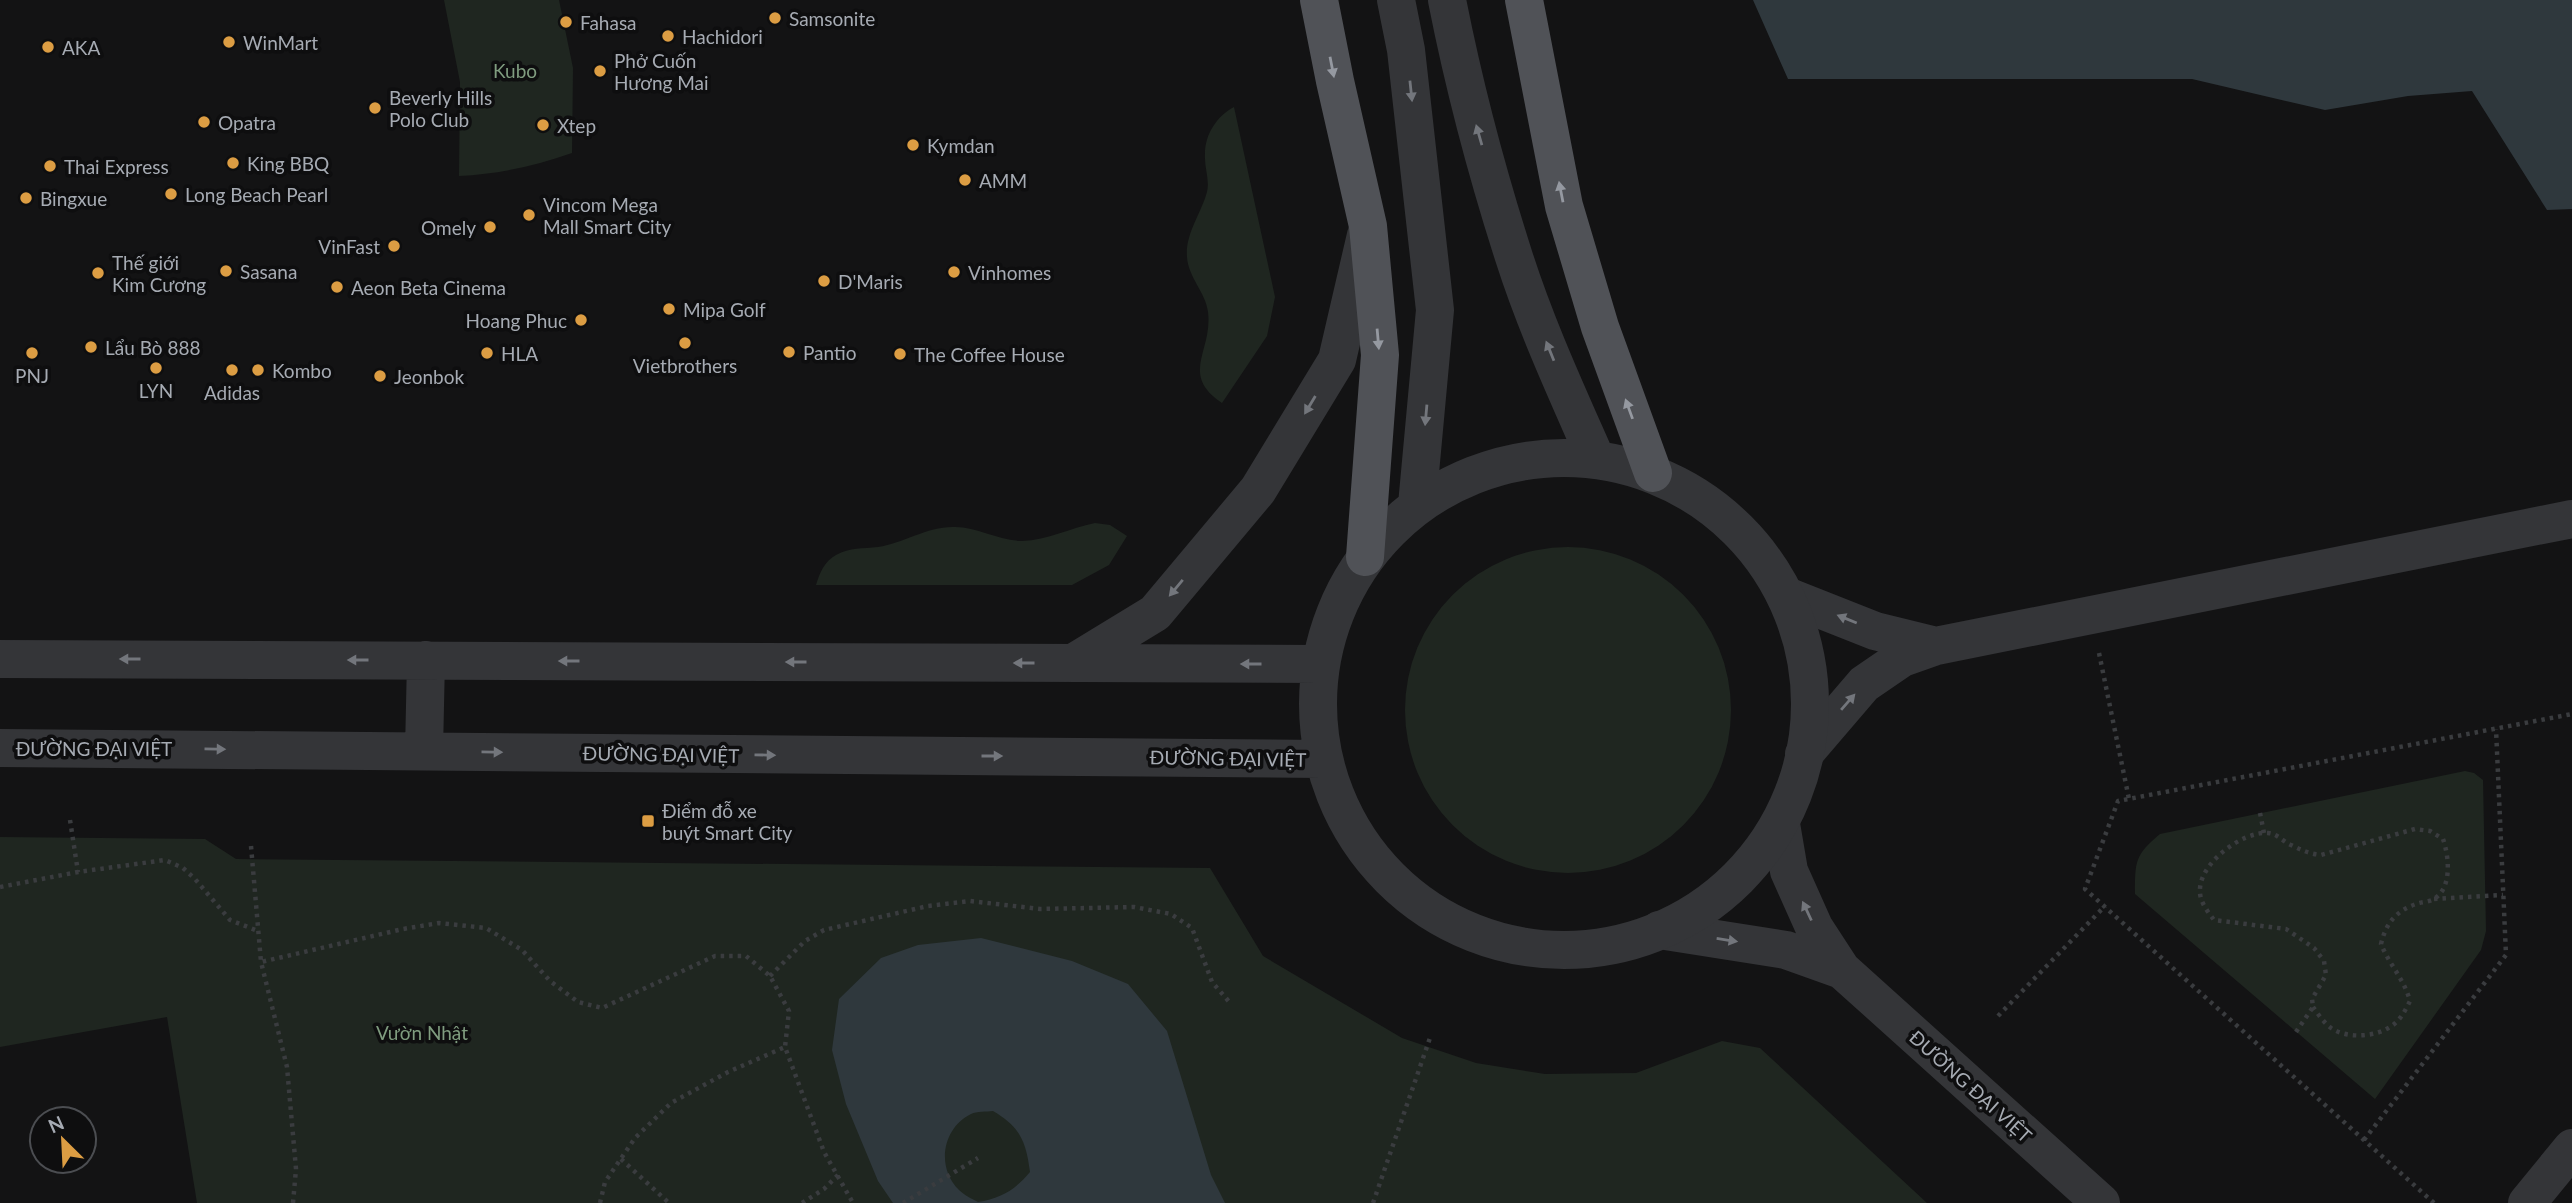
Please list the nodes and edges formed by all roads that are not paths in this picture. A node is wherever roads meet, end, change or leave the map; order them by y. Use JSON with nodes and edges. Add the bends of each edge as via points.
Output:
{"nodes":[{"id":1,"x":1319,"y":0,"type":"edge"},
{"id":2,"x":1396,"y":0,"type":"edge"},
{"id":3,"x":1447,"y":0,"type":"edge"},
{"id":4,"x":1524,"y":0,"type":"edge"},
{"id":5,"x":1368,"y":226,"type":"junction"},
{"id":6,"x":1596,"y":459,"type":"junction"},
{"id":7,"x":1653,"y":473,"type":"junction"},
{"id":8,"x":1417,"y":505,"type":"junction"},
{"id":9,"x":2572,"y":519,"type":"edge"},
{"id":10,"x":1365,"y":557,"type":"junction"},
{"id":11,"x":1789,"y":597,"type":"junction"},
{"id":12,"x":1936,"y":646,"type":"junction"},
{"id":13,"x":0,"y":659,"type":"edge"},
{"id":14,"x":426,"y":660,"type":"junction"},
{"id":15,"x":1073,"y":663,"type":"junction"},
{"id":16,"x":1320,"y":664,"type":"junction"},
{"id":17,"x":0,"y":748,"type":"edge"},
{"id":18,"x":424,"y":751,"type":"junction"},
{"id":19,"x":1804,"y":754,"type":"junction"},
{"id":20,"x":1322,"y":759,"type":"junction"},
{"id":21,"x":1781,"y":824,"type":"junction"},
{"id":22,"x":1659,"y":930,"type":"junction"},
{"id":23,"x":1842,"y":970,"type":"junction"},
{"id":24,"x":2572,"y":1148,"type":"edge"},
{"id":25,"x":2101,"y":1203,"type":"edge"},
{"id":26,"x":2527,"y":1203,"type":"edge"}],
"edges":[{"from":1,"to":5,"type":"main road","one_way":true},
{"from":2,"to":8,"type":"street","one_way":true,"via":[[1406,50],[1435,310]]},
{"from":6,"to":3,"type":"street","one_way":true,"via":[[1514,257],[1459,60]]},
{"from":7,"to":4,"type":"main road","one_way":true,"via":[[1600,327],[1564,206]]},
{"from":5,"to":10,"type":"main road","one_way":true,"via":[[1380,355]]},
{"from":5,"to":15,"type":"street","one_way":true,"via":[[1338,360],[1258,490],[1155,613]]},
{"from":6,"to":7,"type":"street"},
{"from":6,"to":8,"type":"street","via":[[1533,459],[1472,475]]},
{"from":7,"to":11,"type":"street","via":[[1721,512],[1773,569]]},
{"from":8,"to":10,"type":"street"},
{"from":9,"to":12,"type":"street"},
{"from":10,"to":16,"type":"street","via":[[1336,608]]},
{"from":12,"to":11,"type":"street","one_way":true,"via":[[1875,631]]},
{"from":11,"to":19,"type":"street","via":[[1811,661],[1812,718]]},
{"from":19,"to":12,"type":"street","one_way":true,"via":[[1864,684],[1902,659]]},
{"from":14,"to":13,"type":"street","one_way":true},
{"from":15,"to":14,"type":"street","one_way":true},
{"from":14,"to":18,"type":"street"},
{"from":16,"to":15,"type":"street","one_way":true},
{"from":16,"to":20,"type":"street","via":[[1316,712]]},
{"from":17,"to":18,"type":"street","name":"ĐƯỜNG ĐẠI VIỆT","one_way":true},
{"from":18,"to":20,"type":"street","name":"ĐƯỜNG ĐẠI VIỆT","one_way":true},
{"from":19,"to":21,"type":"street"},
{"from":20,"to":22,"type":"street","via":[[1352,832],[1402,892],[1469,932],[1545,951],[1623,944]]},
{"from":21,"to":22,"type":"street","via":[[1754,862],[1695,913]]},
{"from":23,"to":21,"type":"street","name":"ĐƯỜNG ĐẠI VIỆT","one_way":true,"via":[[1814,927],[1788,871]]},
{"from":22,"to":23,"type":"street","name":"ĐƯỜNG ĐẠI VIỆT","one_way":true,"via":[[1786,950]]},
{"from":23,"to":25,"type":"street","name":"ĐƯỜNG ĐẠI VIỆT"},
{"from":24,"to":26,"type":"street"}]}
